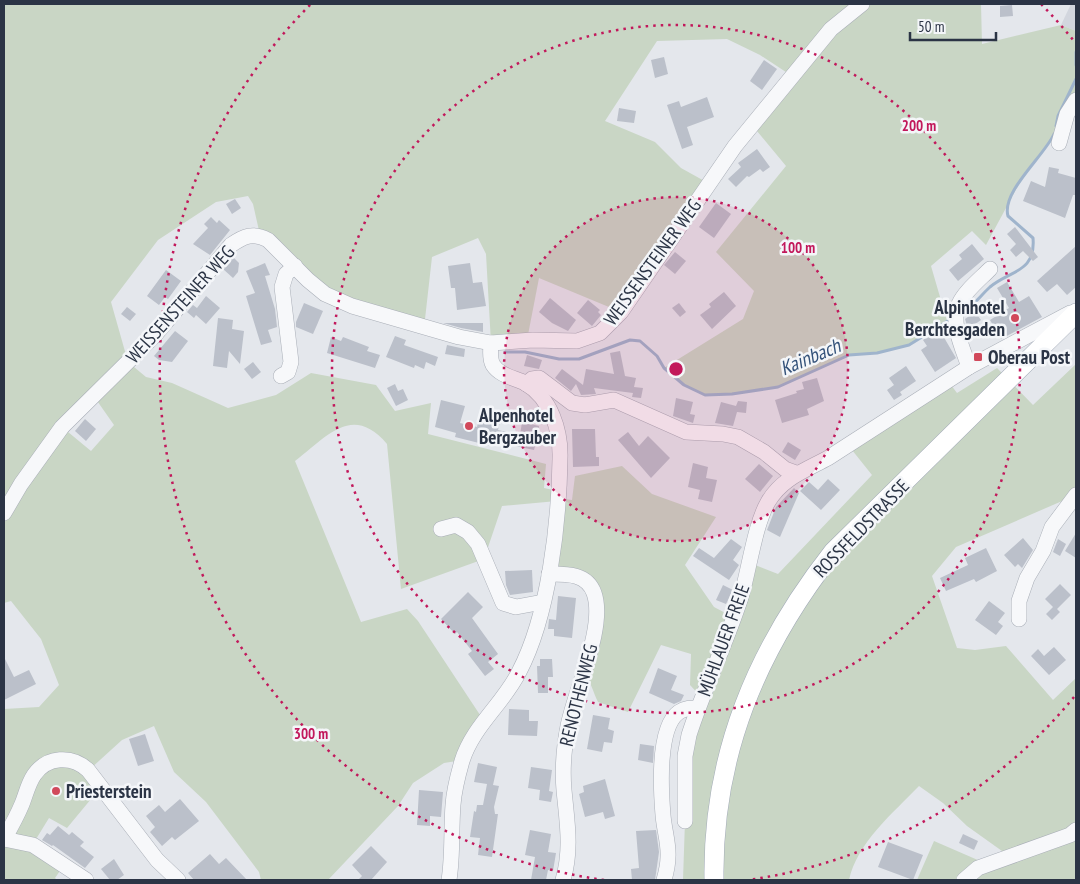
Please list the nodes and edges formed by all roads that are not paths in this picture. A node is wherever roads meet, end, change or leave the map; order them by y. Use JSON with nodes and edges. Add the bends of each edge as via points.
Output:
{"nodes":[{"id":1,"x":862,"y":4,"type":"edge"},
{"id":2,"x":1076,"y":100,"type":"edge"},
{"id":3,"x":1059,"y":143,"type":"dead end"},
{"id":4,"x":295,"y":266,"type":"junction"},
{"id":5,"x":990,"y":269,"type":"dead end"},
{"id":6,"x":1076,"y":312,"type":"edge"},
{"id":7,"x":491,"y":343,"type":"junction"},
{"id":8,"x":969,"y":367,"type":"junction"},
{"id":9,"x":281,"y":376,"type":"dead end"},
{"id":10,"x":526,"y":384,"type":"junction"},
{"id":11,"x":796,"y":473,"type":"junction"},
{"id":12,"x":1076,"y":495,"type":"edge"},
{"id":13,"x":4,"y":513,"type":"edge"},
{"id":14,"x":441,"y":529,"type":"dead end"},
{"id":15,"x":549,"y":574,"type":"junction"},
{"id":16,"x":543,"y":602,"type":"junction"},
{"id":17,"x":1019,"y":619,"type":"dead end"},
{"id":18,"x":698,"y":708,"type":"junction"},
{"id":19,"x":686,"y":820,"type":"dead end"},
{"id":20,"x":1076,"y":830,"type":"edge"},
{"id":21,"x":4,"y":839,"type":"edge"},
{"id":22,"x":86,"y":880,"type":"edge"},
{"id":23,"x":178,"y":880,"type":"edge"},
{"id":24,"x":449,"y":880,"type":"edge"},
{"id":25,"x":563,"y":880,"type":"edge"},
{"id":26,"x":664,"y":880,"type":"edge"},
{"id":27,"x":714,"y":880,"type":"edge"},
{"id":28,"x":964,"y":880,"type":"edge"}],
"edges":[{"from":1,"to":7,"type":"street","name":"WEISSENSTEINER WEG","via":[[830,29],[735,146],[611,324],[600,333],[577,341]]},
{"from":2,"to":3,"type":"street","via":[[1067,114]]},
{"from":4,"to":7,"type":"street","name":"WEISSENSTEINER WEG","via":[[316,288],[352,306]]},
{"from":4,"to":9,"type":"street","via":[[286,274],[282,287],[290,362],[288,372]]},
{"from":4,"to":13,"type":"street","name":"WEISSENSTEINER WEG","via":[[260,235],[247,236],[231,245],[155,334],[62,427]]},
{"from":5,"to":8,"type":"street","via":[[959,303],[956,317]]},
{"from":6,"to":8,"type":"street","name":"MÜHLAUER FREIE"},
{"from":6,"to":27,"type":"main road","name":"ROSSFELDSTRASSE","via":[[834,552],[778,630],[748,690],[732,737],[719,790],[713,851]]},
{"from":7,"to":10,"type":"street","via":[[493,366]]},
{"from":8,"to":11,"type":"street","name":"MÜHLAUER FREIE","via":[[828,458]]},
{"from":10,"to":11,"type":"street","via":[[539,378],[565,399],[579,405],[614,400],[686,432],[738,437]]},
{"from":10,"to":15,"type":"street","via":[[545,402],[559,439],[558,501]]},
{"from":11,"to":18,"type":"street","name":"MÜHLAUER FREIE","via":[[777,490],[763,512],[741,596]]},
{"from":12,"to":17,"type":"street","via":[[1052,527],[1027,578],[1019,601]]},
{"from":14,"to":16,"type":"street","via":[[456,525],[473,537],[503,603],[516,608]]},
{"from":15,"to":16,"type":"street"},
{"from":15,"to":25,"type":"street","name":"RENOTHENWEG","via":[[573,574],[587,582],[594,592],[596,604],[592,643],[568,723],[564,749],[569,846]]},
{"from":16,"to":24,"type":"street","via":[[519,672],[475,733],[463,760],[453,804]]},
{"from":18,"to":19,"type":"street","name":"MÜHLAUER FREIE","via":[[685,756]]},
{"from":18,"to":26,"type":"street","via":[[678,713],[666,732],[662,771],[668,856]]},
{"from":20,"to":28,"type":"street","via":[[978,868]]},
{"from":21,"to":22,"type":"street","via":[[33,844]]},
{"from":21,"to":23,"type":"street","via":[[34,774],[58,759],[74,760],[88,770],[145,845]]}]}
